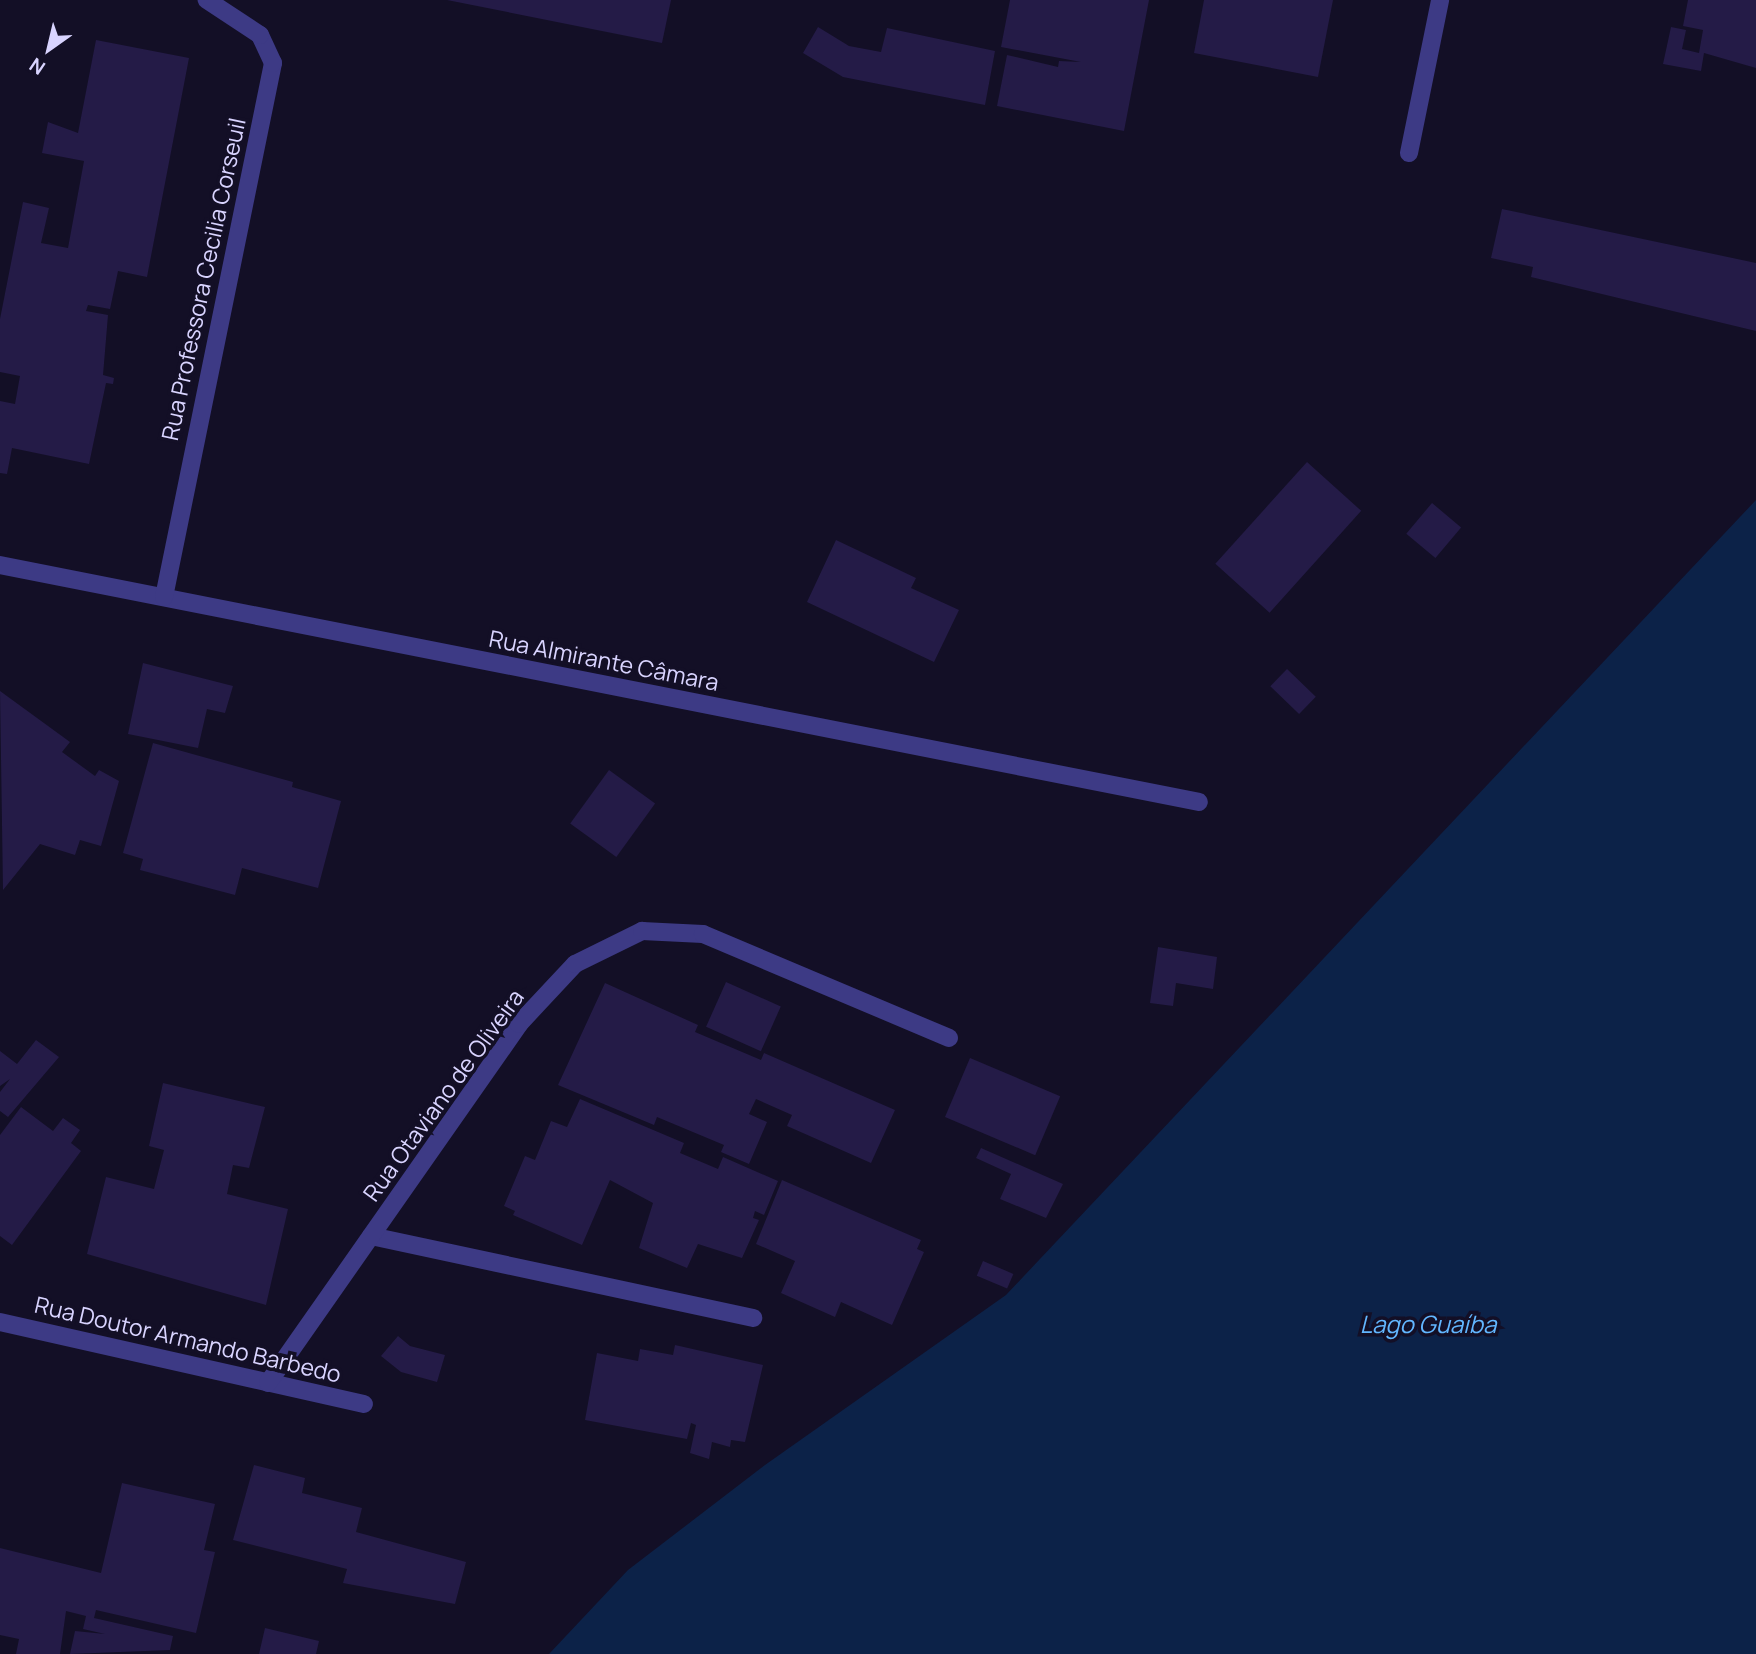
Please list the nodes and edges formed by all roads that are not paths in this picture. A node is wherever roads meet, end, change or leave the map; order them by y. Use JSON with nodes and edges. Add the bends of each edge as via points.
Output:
{"nodes":[{"id":1,"x":208,"y":0,"type":"edge"},
{"id":2,"x":1440,"y":0,"type":"edge"},
{"id":3,"x":1409,"y":153,"type":"dead end"},
{"id":4,"x":0,"y":565,"type":"edge"},
{"id":5,"x":164,"y":597,"type":"junction"},
{"id":6,"x":1199,"y":802,"type":"dead end"},
{"id":7,"x":949,"y":1038,"type":"dead end"},
{"id":8,"x":371,"y":1236,"type":"junction"},
{"id":9,"x":753,"y":1318,"type":"dead end"},
{"id":10,"x":0,"y":1322,"type":"edge"},
{"id":11,"x":268,"y":1383,"type":"junction"},
{"id":12,"x":364,"y":1404,"type":"dead end"}],
"edges":[{"from":1,"to":5,"type":"street","name":"Rua Professora Cecilia Corseuil","via":[[260,34],[273,63]]},
{"from":2,"to":3,"type":"street"},
{"from":4,"to":5,"type":"street","name":"Rua Almirante Câmara"},
{"from":5,"to":6,"type":"street","name":"Rua Almirante Câmara"},
{"from":7,"to":8,"type":"street","name":"Rua Otaviano de Oliveira","via":[[703,934],[642,931],[575,964],[519,1024]]},
{"from":8,"to":9,"type":"street"},
{"from":8,"to":11,"type":"street","name":"Rua Otaviano de Oliveira"},
{"from":10,"to":11,"type":"street","name":"Rua Doutor Armando Barbedo"},
{"from":11,"to":12,"type":"street","name":"Rua Doutor Armando Barbedo"}]}
